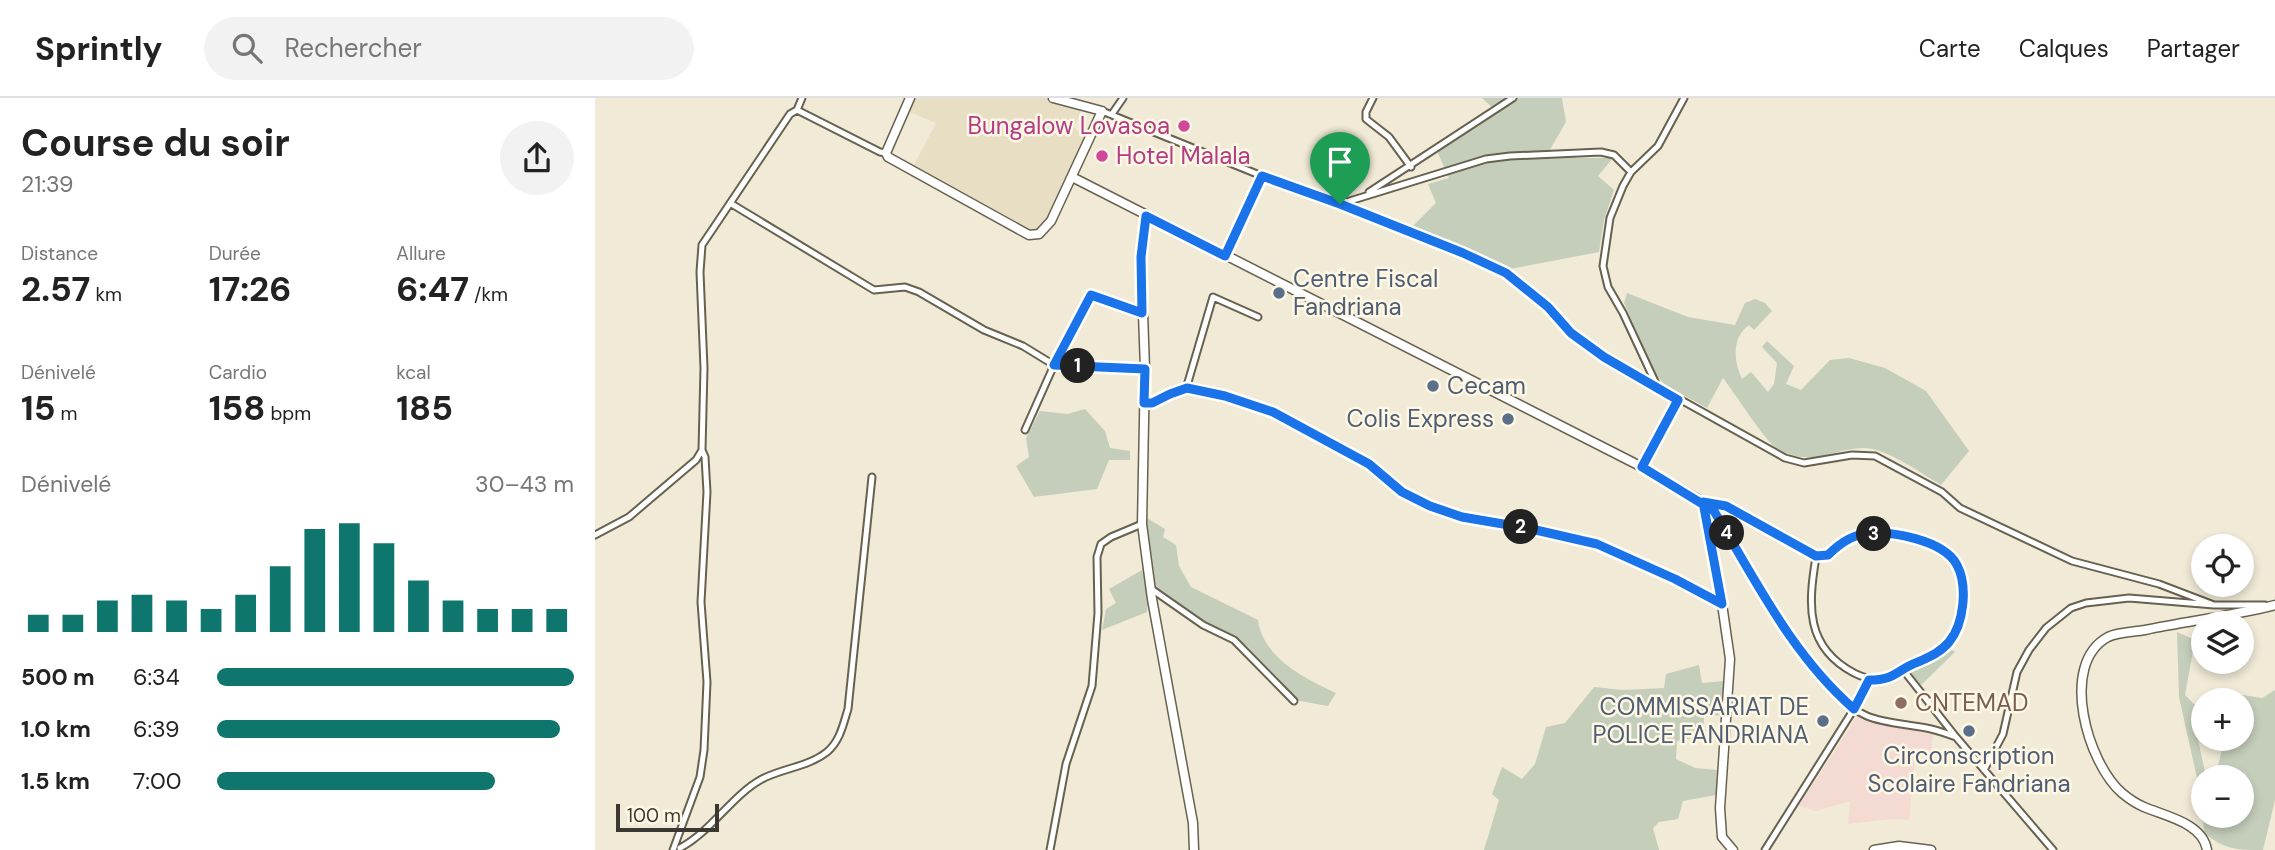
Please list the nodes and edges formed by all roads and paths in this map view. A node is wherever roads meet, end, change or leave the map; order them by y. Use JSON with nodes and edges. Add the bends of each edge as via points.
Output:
{"nodes":[{"id":1,"x":801,"y":98,"type":"edge"},
{"id":2,"x":910,"y":98,"type":"edge"},
{"id":3,"x":1053,"y":98,"type":"edge"},
{"id":4,"x":1123,"y":98,"type":"edge"},
{"id":5,"x":1373,"y":98,"type":"edge"},
{"id":6,"x":1513,"y":98,"type":"edge"},
{"id":7,"x":1684,"y":98,"type":"edge"},
{"id":8,"x":797,"y":110,"type":"junction"},
{"id":9,"x":1102,"y":111,"type":"junction"},
{"id":10,"x":1112,"y":114,"type":"junction"},
{"id":11,"x":886,"y":153,"type":"junction"},
{"id":12,"x":1411,"y":167,"type":"junction"},
{"id":13,"x":1631,"y":172,"type":"junction"},
{"id":14,"x":1262,"y":176,"type":"junction"},
{"id":15,"x":1072,"y":177,"type":"junction"},
{"id":16,"x":1363,"y":195,"type":"junction"},
{"id":17,"x":730,"y":203,"type":"junction"},
{"id":18,"x":1340,"y":204,"type":"junction"},
{"id":19,"x":1146,"y":216,"type":"junction"},
{"id":20,"x":1225,"y":256,"type":"junction"},
{"id":21,"x":1142,"y":313,"type":"junction"},
{"id":22,"x":1258,"y":317,"type":"dead end"},
{"id":23,"x":1054,"y":365,"type":"junction"},
{"id":24,"x":1145,"y":369,"type":"junction"},
{"id":25,"x":1187,"y":388,"type":"junction"},
{"id":26,"x":1659,"y":390,"type":"junction"},
{"id":27,"x":1678,"y":400,"type":"junction"},
{"id":28,"x":1144,"y":403,"type":"junction"},
{"id":29,"x":1025,"y":430,"type":"dead end"},
{"id":30,"x":702,"y":450,"type":"junction"},
{"id":31,"x":1642,"y":467,"type":"junction"},
{"id":32,"x":872,"y":477,"type":"dead end"},
{"id":33,"x":1703,"y":502,"type":"junction"},
{"id":34,"x":1142,"y":524,"type":"junction"},
{"id":35,"x":595,"y":535,"type":"edge"},
{"id":36,"x":1816,"y":556,"type":"junction"},
{"id":37,"x":1150,"y":588,"type":"junction"},
{"id":38,"x":1722,"y":604,"type":"junction"},
{"id":39,"x":2214,"y":605,"type":"junction"},
{"id":40,"x":2275,"y":605,"type":"edge"},
{"id":41,"x":1904,"y":671,"type":"junction"},
{"id":42,"x":1869,"y":680,"type":"junction"},
{"id":43,"x":1294,"y":701,"type":"dead end"},
{"id":44,"x":1854,"y":709,"type":"junction"},
{"id":45,"x":1956,"y":737,"type":"junction"},
{"id":46,"x":1984,"y":770,"type":"junction"},
{"id":47,"x":677,"y":848,"type":"edge"},
{"id":48,"x":1050,"y":850,"type":"edge"},
{"id":49,"x":1194,"y":850,"type":"edge"},
{"id":50,"x":1733,"y":850,"type":"edge"},
{"id":51,"x":1765,"y":850,"type":"edge"},
{"id":52,"x":1874,"y":850,"type":"edge"},
{"id":53,"x":1931,"y":850,"type":"edge"},
{"id":54,"x":2053,"y":850,"type":"edge"},
{"id":55,"x":2207,"y":850,"type":"edge"}],
"edges":[{"from":1,"to":8,"type":"street"},
{"from":2,"to":11,"type":"main road"},
{"from":3,"to":9,"type":"main road"},
{"from":4,"to":10,"type":"street"},
{"from":5,"to":12,"type":"street","via":[[1366,119],[1389,137]]},
{"from":6,"to":12,"type":"street"},
{"from":7,"to":13,"type":"street","via":[[1658,146]]},
{"from":8,"to":11,"type":"street"},
{"from":8,"to":17,"type":"street"},
{"from":9,"to":10,"type":"street"},
{"from":9,"to":15,"type":"main road"},
{"from":10,"to":14,"type":"street"},
{"from":11,"to":15,"type":"main road","via":[[1029,235],[1046,229]]},
{"from":12,"to":16,"type":"street"},
{"from":13,"to":16,"type":"street","via":[[1614,155],[1601,152],[1510,156]]},
{"from":13,"to":26,"type":"street","via":[[1610,218],[1603,266],[1608,287]]},
{"from":14,"to":18,"type":"street"},
{"from":14,"to":20,"type":"street"},
{"from":15,"to":19,"type":"main road"},
{"from":16,"to":18,"type":"street"},
{"from":17,"to":23,"type":"street","via":[[874,290],[905,287],[919,292]]},
{"from":17,"to":30,"type":"street","via":[[702,245]]},
{"from":18,"to":26,"type":"street","via":[[1506,273],[1548,307],[1571,333]]},
{"from":19,"to":20,"type":"main road"},
{"from":19,"to":21,"type":"main road"},
{"from":20,"to":31,"type":"main road"},
{"from":21,"to":23,"type":"street","via":[[1091,295]]},
{"from":21,"to":24,"type":"main road"},
{"from":22,"to":25,"type":"street","via":[[1213,296]]},
{"from":23,"to":24,"type":"street"},
{"from":23,"to":29,"type":"street"},
{"from":24,"to":28,"type":"main road"},
{"from":25,"to":28,"type":"street"},
{"from":25,"to":38,"type":"street","via":[[1273,412],[1369,464],[1402,492],[1430,506],[1462,517],[1597,544]]},
{"from":26,"to":27,"type":"street"},
{"from":27,"to":31,"type":"street"},
{"from":27,"to":39,"type":"street","via":[[1795,461],[1875,456],[1942,492],[1960,508],[2072,561],[2159,584]]},
{"from":28,"to":34,"type":"main road"},
{"from":30,"to":35,"type":"street","via":[[629,517]]},
{"from":30,"to":47,"type":"street","via":[[707,492],[701,602],[708,682],[704,750]]},
{"from":31,"to":33,"type":"main road"},
{"from":32,"to":47,"type":"street","via":[[848,709],[840,735],[816,758],[763,778],[699,835]]},
{"from":33,"to":36,"type":"street","via":[[1726,506]]},
{"from":33,"to":38,"type":"main road"},
{"from":33,"to":44,"type":"street","via":[[1714,511],[1789,638],[1828,686]]},
{"from":34,"to":37,"type":"main road"},
{"from":34,"to":48,"type":"street","via":[[1101,544],[1097,557],[1092,686],[1066,764]]},
{"from":36,"to":41,"type":"street","via":[[1828,555],[1838,544],[1863,534],[1889,533],[1943,550],[1957,565],[1963,592],[1961,615],[1951,639]]},
{"from":36,"to":42,"type":"street","via":[[1811,598],[1818,639],[1829,656]]},
{"from":37,"to":43,"type":"street","via":[[1203,625],[1234,640]]},
{"from":37,"to":49,"type":"main road"},
{"from":38,"to":50,"type":"main road","via":[[1730,659],[1720,808],[1722,837]]},
{"from":39,"to":40,"type":"street"},
{"from":39,"to":46,"type":"street","via":[[2129,598],[2071,608],[2046,628],[2017,672],[2003,734]]},
{"from":40,"to":55,"type":"main road","via":[[2109,636],[2090,657],[2082,681],[2080,703],[2088,736],[2109,777],[2143,807],[2194,830]]},
{"from":41,"to":42,"type":"street"},
{"from":41,"to":45,"type":"street"},
{"from":42,"to":44,"type":"street"},
{"from":44,"to":45,"type":"street","via":[[1868,717]]},
{"from":44,"to":51,"type":"street"},
{"from":45,"to":46,"type":"street"},
{"from":46,"to":54,"type":"street"},
{"from":52,"to":53,"type":"main road","via":[[1899,846]]}]}
